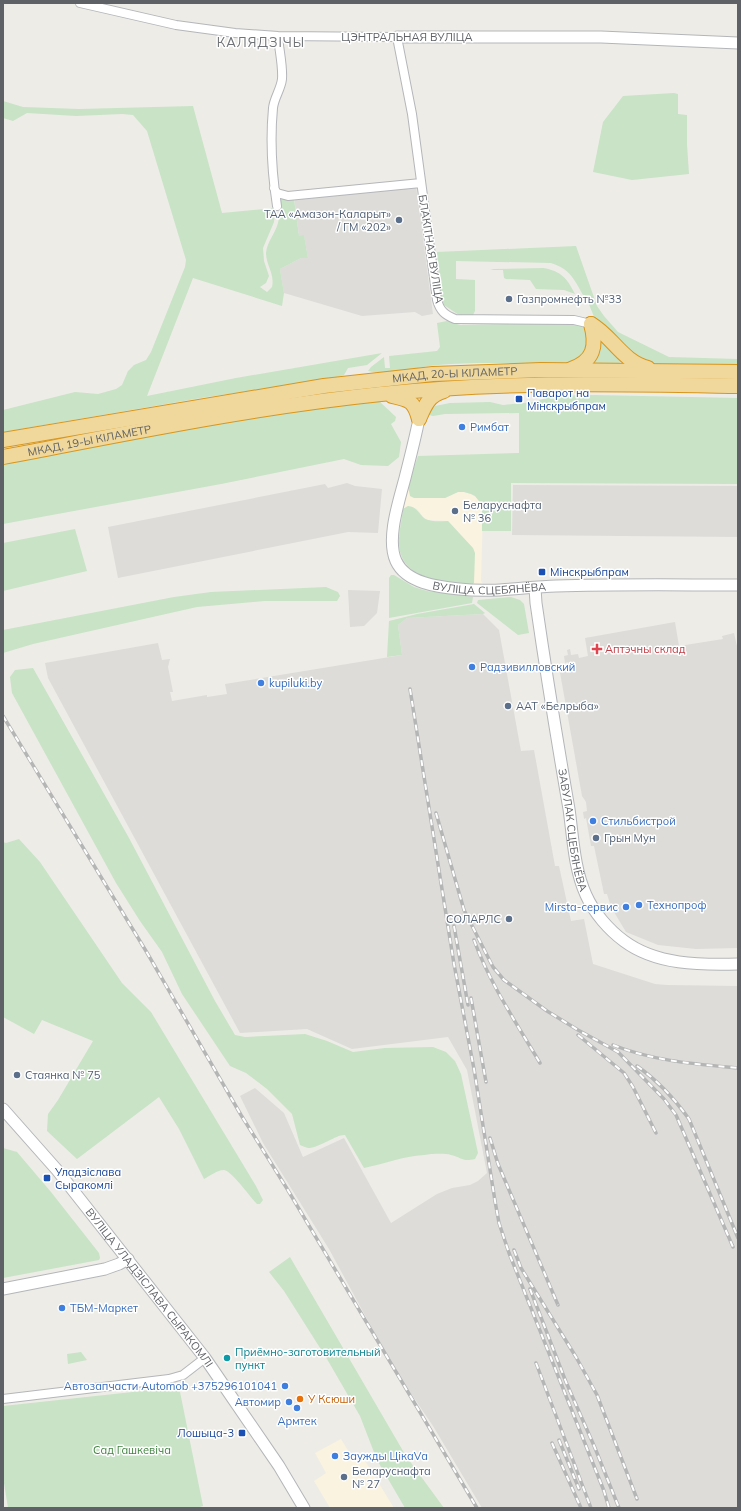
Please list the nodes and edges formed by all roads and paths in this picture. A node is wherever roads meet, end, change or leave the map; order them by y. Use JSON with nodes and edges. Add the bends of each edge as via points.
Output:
{"nodes":[{"id":1,"x":80,"y":3,"type":"edge"},
{"id":2,"x":278,"y":36,"type":"junction"},
{"id":3,"x":398,"y":37,"type":"junction"},
{"id":4,"x":738,"y":43,"type":"edge"},
{"id":5,"x":421,"y":183,"type":"junction"},
{"id":6,"x":274,"y":188,"type":"junction"},
{"id":7,"x":277,"y":206,"type":"dead end"},
{"id":8,"x":590,"y":324,"type":"junction"},
{"id":9,"x":565,"y":371,"type":"junction"},
{"id":10,"x":661,"y":371,"type":"junction"},
{"id":11,"x":738,"y":372,"type":"edge"},
{"id":12,"x":738,"y":386,"type":"edge"},
{"id":13,"x":460,"y":387,"type":"junction"},
{"id":14,"x":383,"y":393,"type":"junction"},
{"id":15,"x":175,"y":417,"type":"junction"},
{"id":16,"x":419,"y":419,"type":"junction"},
{"id":17,"x":3,"y":440,"type":"edge"},
{"id":18,"x":3,"y":457,"type":"edge"},
{"id":19,"x":738,"y":585,"type":"edge"},
{"id":20,"x":535,"y":588,"type":"junction"},
{"id":21,"x":738,"y":964,"type":"edge"},
{"id":22,"x":5,"y":1115,"type":"edge"},
{"id":23,"x":128,"y":1260,"type":"junction"},
{"id":24,"x":3,"y":1289,"type":"edge"},
{"id":25,"x":205,"y":1358,"type":"junction"},
{"id":26,"x":3,"y":1399,"type":"edge"},
{"id":27,"x":304,"y":1508,"type":"edge"}],
"edges":[{"from":1,"to":2,"type":"street","name":"ЦЭНТРАЛЬНАЯ ВУЛІЦА","via":[[176,24],[235,33]]},
{"from":2,"to":3,"type":"street","name":"ЦЭНТРАЛЬНАЯ ВУЛІЦА"},
{"from":2,"to":6,"type":"street","via":[[282,79],[273,106]]},
{"from":3,"to":4,"type":"street","name":"ЦЭНТРАЛЬНАЯ ВУЛІЦА","via":[[601,37]]},
{"from":3,"to":5,"type":"street","name":"БЛАКІТНАЯ ВУЛІЦА"},
{"from":5,"to":6,"type":"street","via":[[288,196],[277,193]]},
{"from":5,"to":8,"type":"street","name":"БЛАКІТНАЯ ВУЛІЦА","via":[[437,300],[441,312],[455,319],[574,320]]},
{"from":6,"to":7,"type":"street"},
{"from":8,"to":9,"type":"highway","via":[[595,341],[592,352],[584,364]]},
{"from":8,"to":10,"type":"highway","via":[[599,329],[638,366]]},
{"from":9,"to":10,"type":"highway","name":"МКАД, 20-Ы КІЛАМЕТР"},
{"from":9,"to":15,"type":"highway","name":"МКАД, 20-Ы КІЛАМЕТР","via":[[433,374],[359,382]]},
{"from":10,"to":11,"type":"highway","name":"МКАД, 20-Ы КІЛАМЕТР"},
{"from":12,"to":13,"type":"highway","name":"МКАД, 20-Ы КІЛАМЕТР","via":[[615,383]]},
{"from":13,"to":14,"type":"highway","name":"МКАД, 20-Ы КІЛАМЕТР"},
{"from":13,"to":16,"type":"highway","via":[[438,393],[429,399]]},
{"from":14,"to":15,"type":"highway","name":"МКАД, 20-Ы КІЛАМЕТР","via":[[265,409]]},
{"from":14,"to":16,"type":"highway","via":[[410,401]]},
{"from":15,"to":17,"type":"highway","name":"МКАД, 19-Ы КІЛАМЕТР"},
{"from":15,"to":18,"type":"highway","name":"МКАД, 19-Ы КІЛАМЕТР"},
{"from":16,"to":20,"type":"street","name":"ВУЛІЦА СЦЕБЯНЁВА","via":[[394,522],[392,546],[396,562],[414,579],[444,587],[480,590]]},
{"from":19,"to":20,"type":"street","name":"ВУЛІЦА СЦЕБЯНЁВА"},
{"from":20,"to":21,"type":"street","name":"ЗАВУЛАК СЦЕБЯНЁВА","via":[[578,867],[593,908],[610,929],[642,952],[664,959],[707,965]]},
{"from":22,"to":23,"type":"street","name":"ВУЛІЦА УЛАДЗІСЛАВА СЫРАКОМЛІ","via":[[57,1170]]},
{"from":23,"to":24,"type":"street","via":[[105,1269]]},
{"from":23,"to":25,"type":"street","name":"ВУЛІЦА УЛАДЗІСЛАВА СЫРАКОМЛІ"},
{"from":25,"to":26,"type":"street","via":[[183,1375],[169,1379]]},
{"from":25,"to":27,"type":"street","name":"ВУЛІЦА УЛАДЗІСЛАВА СЫРАКОМЛІ","via":[[279,1466]]}]}
